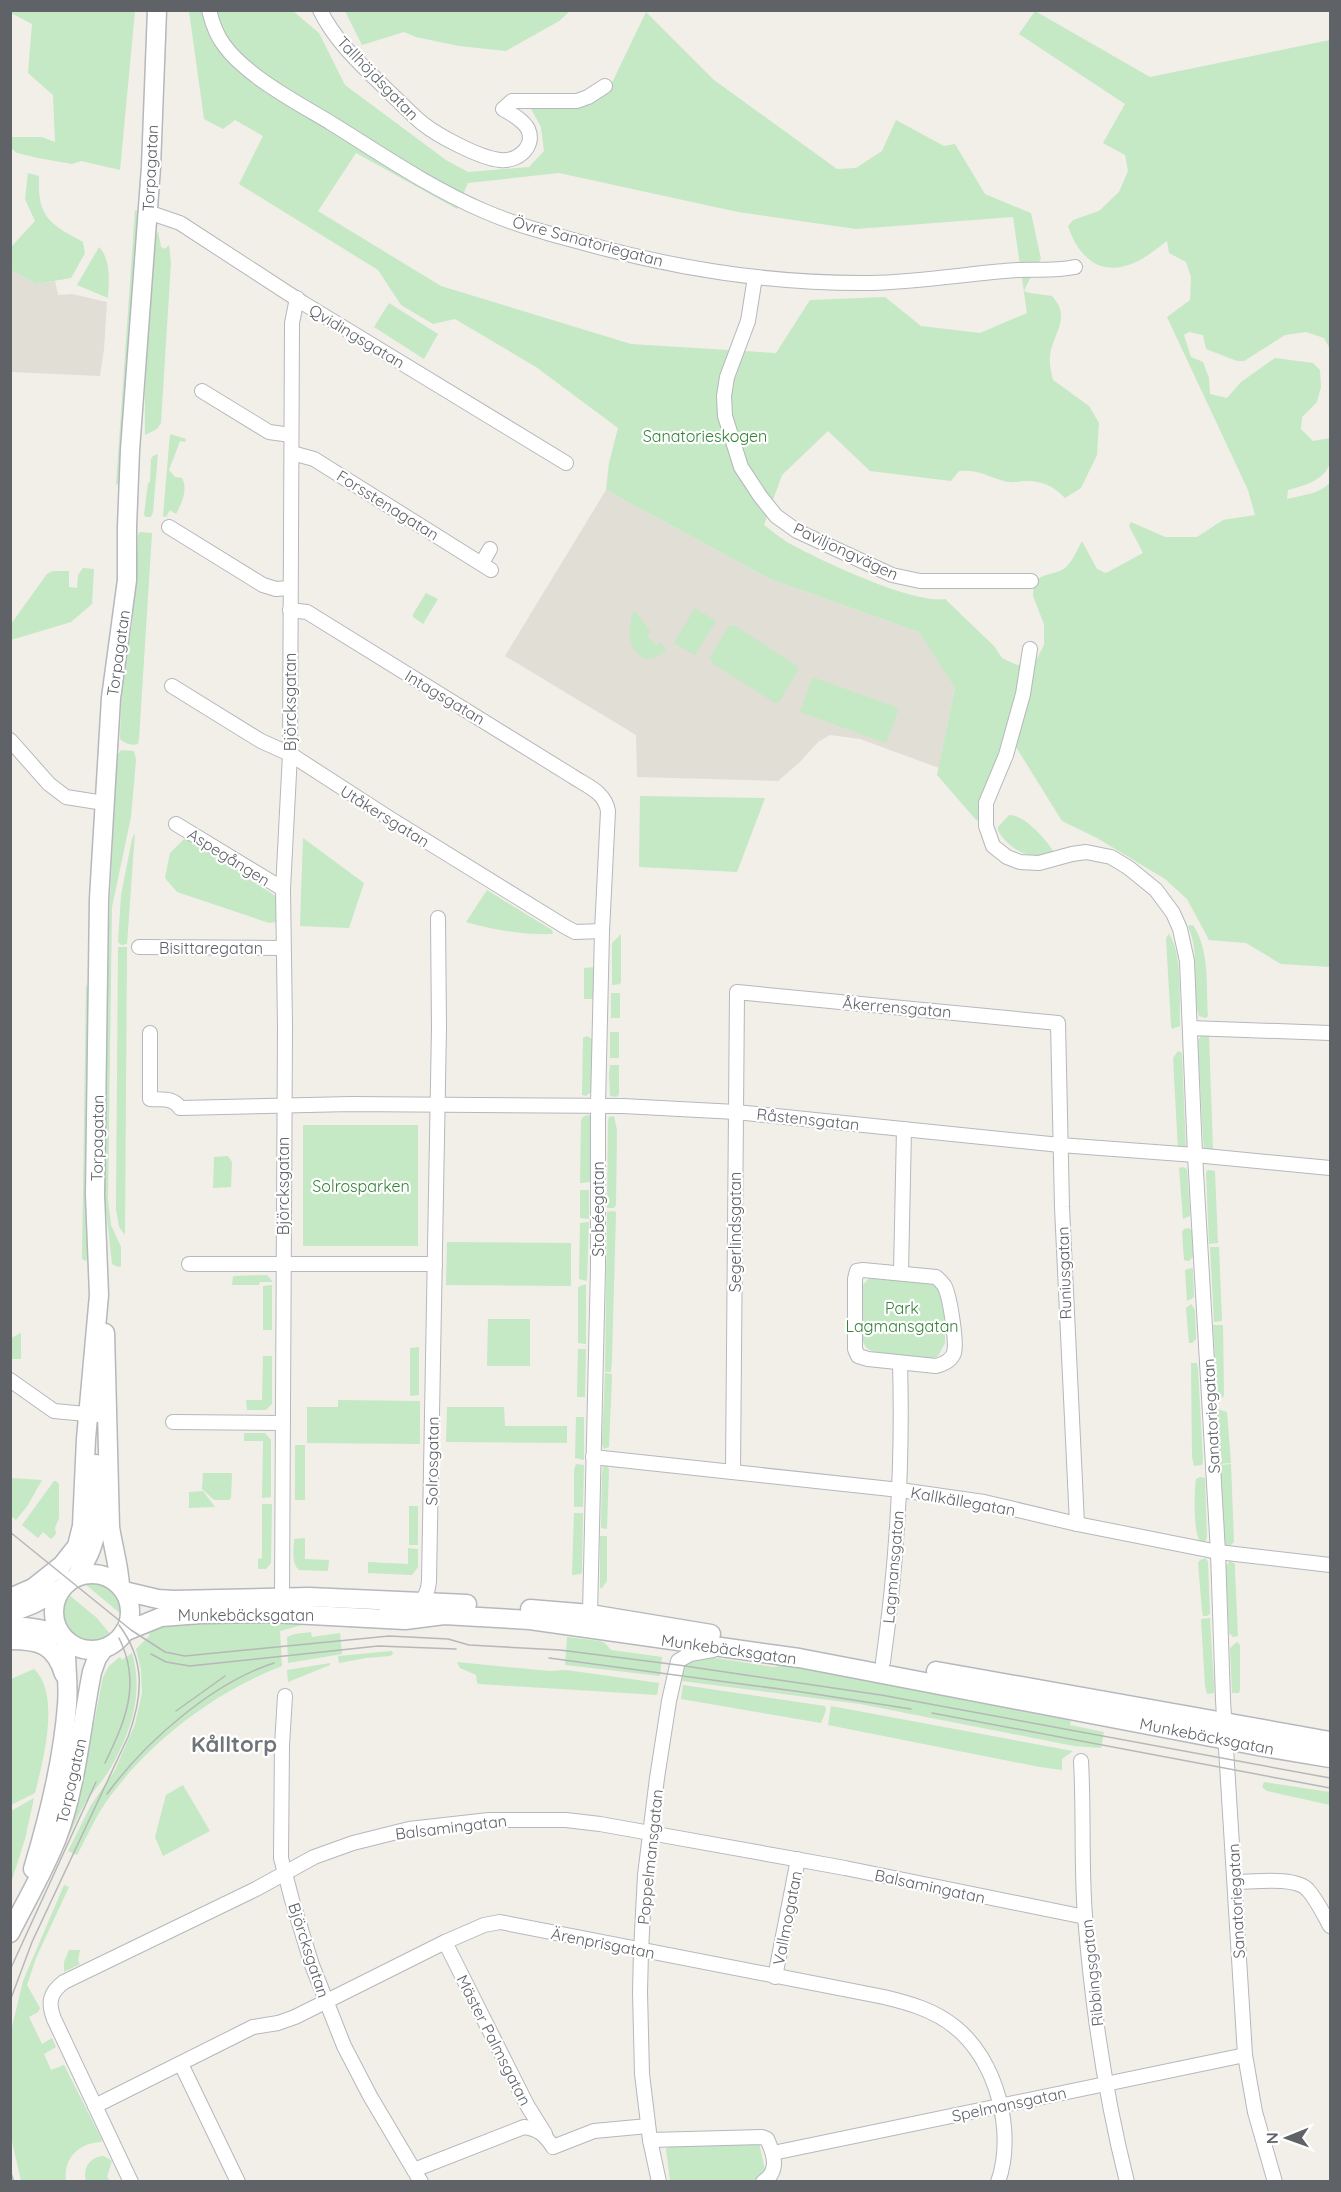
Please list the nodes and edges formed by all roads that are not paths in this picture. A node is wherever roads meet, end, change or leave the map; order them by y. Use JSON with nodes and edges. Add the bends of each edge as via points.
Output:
{"nodes":[{"id":1,"x":157,"y":10,"type":"edge"},
{"id":2,"x":209,"y":10,"type":"edge"},
{"id":3,"x":320,"y":10,"type":"edge"},
{"id":4,"x":605,"y":86,"type":"dead end"},
{"id":5,"x":148,"y":213,"type":"junction"},
{"id":6,"x":1075,"y":267,"type":"dead end"},
{"id":7,"x":755,"y":277,"type":"junction"},
{"id":8,"x":297,"y":298,"type":"junction"},
{"id":9,"x":202,"y":391,"type":"dead end"},
{"id":10,"x":291,"y":435,"type":"junction"},
{"id":11,"x":292,"y":453,"type":"junction"},
{"id":12,"x":567,"y":463,"type":"dead end"},
{"id":13,"x":169,"y":528,"type":"dead end"},
{"id":14,"x":490,"y":549,"type":"dead end"},
{"id":15,"x":1031,"y":581,"type":"dead end"},
{"id":16,"x":290,"y":588,"type":"junction"},
{"id":17,"x":290,"y":610,"type":"junction"},
{"id":18,"x":1029,"y":649,"type":"dead end"},
{"id":19,"x":172,"y":686,"type":"dead end"},
{"id":20,"x":10,"y":740,"type":"edge"},
{"id":21,"x":290,"y":754,"type":"junction"},
{"id":22,"x":597,"y":792,"type":"joint"},
{"id":23,"x":104,"y":803,"type":"junction"},
{"id":24,"x":176,"y":824,"type":"dead end"},
{"id":25,"x":283,"y":889,"type":"junction"},
{"id":26,"x":438,"y":918,"type":"dead end"},
{"id":27,"x":602,"y":931,"type":"junction"},
{"id":28,"x":139,"y":947,"type":"dead end"},
{"id":29,"x":283,"y":948,"type":"junction"},
{"id":30,"x":736,"y":992,"type":"joint"},
{"id":31,"x":1058,"y":1023,"type":"joint"},
{"id":32,"x":1190,"y":1028,"type":"junction"},
{"id":33,"x":150,"y":1033,"type":"dead end"},
{"id":34,"x":1330,"y":1033,"type":"edge"},
{"id":35,"x":438,"y":1105,"type":"junction"},
{"id":36,"x":598,"y":1105,"type":"junction"},
{"id":37,"x":284,"y":1106,"type":"junction"},
{"id":38,"x":736,"y":1112,"type":"junction"},
{"id":39,"x":904,"y":1129,"type":"junction"},
{"id":40,"x":1060,"y":1145,"type":"junction"},
{"id":41,"x":1195,"y":1155,"type":"junction"},
{"id":42,"x":1330,"y":1168,"type":"edge"},
{"id":43,"x":189,"y":1264,"type":"dead end"},
{"id":44,"x":435,"y":1264,"type":"junction"},
{"id":45,"x":283,"y":1266,"type":"junction"},
{"id":46,"x":901,"y":1273,"type":"junction"},
{"id":47,"x":900,"y":1363,"type":"junction"},
{"id":48,"x":10,"y":1380,"type":"edge"},
{"id":49,"x":99,"y":1415,"type":"junction"},
{"id":50,"x":173,"y":1422,"type":"dead end"},
{"id":51,"x":283,"y":1423,"type":"junction"},
{"id":52,"x":593,"y":1457,"type":"junction"},
{"id":53,"x":733,"y":1472,"type":"junction"},
{"id":54,"x":900,"y":1490,"type":"junction"},
{"id":55,"x":1077,"y":1524,"type":"junction"},
{"id":56,"x":1218,"y":1552,"type":"junction"},
{"id":57,"x":1330,"y":1565,"type":"edge"},
{"id":58,"x":77,"y":1576,"type":"junction"},
{"id":59,"x":61,"y":1588,"type":"junction"},
{"id":60,"x":122,"y":1588,"type":"junction"},
{"id":61,"x":282,"y":1596,"type":"junction"},
{"id":62,"x":10,"y":1598,"type":"edge"},
{"id":63,"x":422,"y":1601,"type":"junction"},
{"id":64,"x":10,"y":1612,"type":"edge"},
{"id":65,"x":370,"y":1618,"type":"junction"},
{"id":66,"x":592,"y":1622,"type":"junction"},
{"id":67,"x":10,"y":1627,"type":"edge"},
{"id":68,"x":124,"y":1632,"type":"junction"},
{"id":69,"x":63,"y":1638,"type":"junction"},
{"id":70,"x":10,"y":1640,"type":"edge"},
{"id":71,"x":104,"y":1648,"type":"junction"},
{"id":72,"x":731,"y":1648,"type":"junction"},
{"id":73,"x":883,"y":1662,"type":"junction"},
{"id":74,"x":66,"y":1682,"type":"junction"},
{"id":75,"x":285,"y":1696,"type":"dead end"},
{"id":76,"x":1225,"y":1722,"type":"junction"},
{"id":77,"x":1227,"y":1740,"type":"junction"},
{"id":78,"x":1330,"y":1741,"type":"edge"},
{"id":79,"x":1330,"y":1758,"type":"edge"},
{"id":80,"x":1081,"y":1761,"type":"dead end"},
{"id":81,"x":651,"y":1833,"type":"junction"},
{"id":82,"x":798,"y":1859,"type":"junction"},
{"id":83,"x":285,"y":1872,"type":"junction"},
{"id":84,"x":1235,"y":1882,"type":"junction"},
{"id":85,"x":22,"y":1908,"type":"junction"},
{"id":86,"x":1085,"y":1917,"type":"junction"},
{"id":87,"x":1330,"y":1926,"type":"edge"},
{"id":88,"x":10,"y":1933,"type":"edge"},
{"id":89,"x":445,"y":1942,"type":"junction"},
{"id":90,"x":641,"y":1951,"type":"junction"},
{"id":91,"x":775,"y":1977,"type":"junction"},
{"id":92,"x":326,"y":2002,"type":"junction"},
{"id":93,"x":1245,"y":2055,"type":"junction"},
{"id":94,"x":181,"y":2064,"type":"junction"},
{"id":95,"x":1106,"y":2084,"type":"junction"},
{"id":96,"x":95,"y":2106,"type":"junction"},
{"id":97,"x":1001,"y":2107,"type":"junction"},
{"id":98,"x":649,"y":2133,"type":"junction"},
{"id":99,"x":546,"y":2136,"type":"junction"},
{"id":100,"x":773,"y":2153,"type":"junction"},
{"id":101,"x":417,"y":2176,"type":"edge"},
{"id":102,"x":131,"y":2181,"type":"edge"},
{"id":103,"x":238,"y":2181,"type":"edge"},
{"id":104,"x":659,"y":2181,"type":"edge"},
{"id":105,"x":763,"y":2181,"type":"edge"},
{"id":106,"x":998,"y":2181,"type":"edge"},
{"id":107,"x":1127,"y":2181,"type":"edge"},
{"id":108,"x":1275,"y":2181,"type":"edge"}],
"edges":[{"from":1,"to":5,"type":"street","name":"Torpagatan"},
{"from":2,"to":7,"type":"street","name":"Övre Sanatoriegatan","via":[[223,45],[245,68],[455,197],[539,231],[629,255]]},
{"from":3,"to":4,"type":"street","name":"Tallhöjdsgatan","via":[[356,60],[423,124],[479,154],[502,161],[523,153],[530,142],[524,124],[504,109],[507,104],[577,101]]},
{"from":5,"to":8,"type":"street","name":"Qvidingsgatan","via":[[180,223]]},
{"from":5,"to":23,"type":"street","name":"Torpagatan","via":[[130,450],[127,580],[111,698]]},
{"from":6,"to":7,"type":"street","name":"Övre Sanatoriegatan","via":[[871,283]]},
{"from":7,"to":15,"type":"street","name":"Paviljongvägen","via":[[748,321],[727,377],[725,416],[741,467],[776,516],[797,531],[892,575],[920,581]]},
{"from":8,"to":10,"type":"street","name":"Björcksgatan","via":[[292,323]]},
{"from":8,"to":12,"type":"street","name":"Qvidingsgatan"},
{"from":9,"to":10,"type":"street","via":[[269,432]]},
{"from":10,"to":11,"type":"street","name":"Björcksgatan"},
{"from":11,"to":14,"type":"street","name":"Forsstenagatan","via":[[314,459],[486,567]]},
{"from":11,"to":16,"type":"street","name":"Björcksgatan"},
{"from":13,"to":16,"type":"street","via":[[263,585]]},
{"from":16,"to":17,"type":"street","name":"Björcksgatan"},
{"from":17,"to":21,"type":"street","name":"Björcksgatan"},
{"from":17,"to":22,"type":"street","name":"Intagsgatan","via":[[307,612]]},
{"from":18,"to":32,"type":"street","name":"Sanatoriegatan","via":[[1023,693],[986,810],[988,835],[993,846],[1020,862],[1039,863],[1086,852],[1110,857],[1156,890],[1180,929],[1187,962]]},
{"from":19,"to":21,"type":"street","name":"Utåkersgatan","via":[[261,741]]},
{"from":20,"to":23,"type":"street","via":[[49,784],[66,797]]},
{"from":21,"to":25,"type":"street","name":"Björcksgatan"},
{"from":21,"to":27,"type":"street","name":"Utåkersgatan","via":[[564,926],[575,932]]},
{"from":22,"to":27,"type":"street","name":"Stobéegatan","via":[[604,798],[608,811]]},
{"from":23,"to":49,"type":"street","name":"Torpagatan","via":[[95,1195]]},
{"from":24,"to":25,"type":"street","name":"Aspegången"},
{"from":25,"to":29,"type":"street","name":"Björcksgatan"},
{"from":26,"to":35,"type":"street","name":"Solrosgatan"},
{"from":27,"to":36,"type":"street","name":"Stobéegatan"},
{"from":28,"to":29,"type":"street","name":"Bisittaregatan"},
{"from":29,"to":37,"type":"street","name":"Björcksgatan"},
{"from":30,"to":31,"type":"street","name":"Åkerrensgatan"},
{"from":30,"to":38,"type":"street","name":"Segerlindsgatan"},
{"from":31,"to":40,"type":"street","name":"Runiusgatan"},
{"from":32,"to":34,"type":"street"},
{"from":32,"to":41,"type":"street","name":"Sanatoriegatan"},
{"from":33,"to":37,"type":"street","via":[[150,1099],[170,1100],[180,1108]]},
{"from":35,"to":36,"type":"street","name":"Råstensgatan"},
{"from":35,"to":37,"type":"street","name":"Råstensgatan"},
{"from":35,"to":44,"type":"street","name":"Solrosgatan"},
{"from":36,"to":38,"type":"street","name":"Råstensgatan"},
{"from":36,"to":52,"type":"street","name":"Stobéegatan"},
{"from":37,"to":45,"type":"street","name":"Björcksgatan"},
{"from":38,"to":39,"type":"street","name":"Råstensgatan"},
{"from":38,"to":53,"type":"street","name":"Segerlindsgatan"},
{"from":39,"to":40,"type":"street","name":"Råstensgatan"},
{"from":39,"to":46,"type":"street"},
{"from":40,"to":41,"type":"street","name":"Råstensgatan"},
{"from":40,"to":55,"type":"street","name":"Runiusgatan"},
{"from":41,"to":42,"type":"street","name":"Råstensgatan"},
{"from":41,"to":56,"type":"street","name":"Sanatoriegatan"},
{"from":43,"to":45,"type":"street"},
{"from":44,"to":45,"type":"street"},
{"from":44,"to":63,"type":"street","name":"Solrosgatan","via":[[429,1581]]},
{"from":45,"to":51,"type":"street","name":"Björcksgatan"},
{"from":46,"to":47,"type":"street","via":[[863,1270],[858,1271],[855,1280],[858,1356]]},
{"from":46,"to":47,"type":"street","via":[[936,1277],[944,1284],[954,1353],[946,1363],[936,1366]]},
{"from":47,"to":54,"type":"street","name":"Lagmansgatan"},
{"from":48,"to":49,"type":"street","via":[[54,1411]]},
{"from":49,"to":58,"type":"street","name":"Torpagatan","via":[[93,1546]]},
{"from":49,"to":60,"type":"street","name":"Torpagatan","via":[[113,1551]]},
{"from":49,"to":62,"type":"street","name":"Torpagatan","via":[[86,1439],[82,1526],[77,1546],[51,1575]]},
{"from":50,"to":51,"type":"street"},
{"from":51,"to":61,"type":"street","name":"Björcksgatan"},
{"from":52,"to":53,"type":"street","name":"Kallkällegatan"},
{"from":52,"to":66,"type":"street","name":"Stobéegatan"},
{"from":53,"to":54,"type":"street","name":"Kallkällegatan"},
{"from":54,"to":55,"type":"street","name":"Kallkällegatan","via":[[984,1502]]},
{"from":54,"to":73,"type":"street","name":"Lagmansgatan"},
{"from":55,"to":56,"type":"street","name":"Kallkällegatan"},
{"from":56,"to":57,"type":"street","name":"Kallkällegatan"},
{"from":56,"to":76,"type":"street","name":"Sanatoriegatan"},
{"from":58,"to":59,"type":"street","name":"Torpagatan"},
{"from":58,"to":60,"type":"street","via":[[100,1574]]},
{"from":59,"to":64,"type":"street"},
{"from":59,"to":69,"type":"street","name":"Torpagatan","via":[[53,1612]]},
{"from":60,"to":61,"type":"street","name":"Munkebäcksgatan","via":[[173,1600]]},
{"from":60,"to":68,"type":"street","name":"Torpagatan","via":[[130,1612]]},
{"from":61,"to":63,"type":"street","name":"Munkebäcksgatan"},
{"from":63,"to":65,"type":"street"},
{"from":63,"to":66,"type":"street","name":"Munkebäcksgatan"},
{"from":65,"to":66,"type":"street","name":"Munkebäcksgatan","via":[[405,1620],[444,1615]]},
{"from":65,"to":68,"type":"street","name":"Munkebäcksgatan","via":[[273,1613],[175,1615]]},
{"from":66,"to":72,"type":"street","name":"Munkebäcksgatan"},
{"from":66,"to":73,"type":"street","name":"Munkebäcksgatan"},
{"from":67,"to":69,"type":"street","via":[[43,1629]]},
{"from":68,"to":71,"type":"street","name":"Torpagatan"},
{"from":69,"to":71,"type":"street","via":[[80,1648]]},
{"from":69,"to":74,"type":"street","name":"Torpagatan"},
{"from":70,"to":74,"type":"street","via":[[36,1642],[49,1648],[58,1659]]},
{"from":71,"to":85,"type":"street","name":"Torpagatan","via":[[92,1672],[60,1828]]},
{"from":72,"to":77,"type":"street","name":"Munkebäcksgatan"},
{"from":72,"to":81,"type":"street","name":"Poppelmansgatan","via":[[702,1651],[682,1658],[678,1665],[669,1701]]},
{"from":73,"to":76,"type":"street","name":"Munkebäcksgatan"},
{"from":74,"to":85,"type":"street","name":"Torpagatan","via":[[68,1702],[60,1754]]},
{"from":75,"to":83,"type":"street","name":"Björcksgatan","via":[[281,1858]]},
{"from":76,"to":77,"type":"street","name":"Sanatoriegatan"},
{"from":76,"to":78,"type":"street","name":"Munkebäcksgatan"},
{"from":77,"to":79,"type":"street","name":"Munkebäcksgatan"},
{"from":77,"to":84,"type":"street","name":"Sanatoriegatan"},
{"from":80,"to":86,"type":"street","name":"Ribbingsgatan"},
{"from":81,"to":82,"type":"street","name":"Balsamingatan"},
{"from":81,"to":83,"type":"street","name":"Balsamingatan","via":[[566,1820],[446,1824],[353,1843]]},
{"from":81,"to":90,"type":"street","name":"Poppelmansgatan"},
{"from":82,"to":86,"type":"street","name":"Balsamingatan"},
{"from":82,"to":91,"type":"street","name":"Vallmogatan"},
{"from":83,"to":92,"type":"street","name":"Björcksgatan"},
{"from":83,"to":96,"type":"street","name":"Balsamingatan","via":[[56,1988],[50,2009]]},
{"from":84,"to":87,"type":"street","via":[[1301,1885],[1309,1891]]},
{"from":84,"to":93,"type":"street","name":"Sanatoriegatan"},
{"from":85,"to":88,"type":"street","name":"Torpagatan"},
{"from":86,"to":95,"type":"street","name":"Ribbingsgatan"},
{"from":89,"to":90,"type":"street","name":"Ärenprisgatan","via":[[500,1922]]},
{"from":89,"to":92,"type":"street","name":"Ärenprisgatan"},
{"from":89,"to":99,"type":"street","name":"Mäster Palmsgatan"},
{"from":90,"to":91,"type":"street","name":"Ärenprisgatan"},
{"from":90,"to":98,"type":"street","name":"Poppelmansgatan","via":[[642,2073]]},
{"from":91,"to":97,"type":"street","name":"Ärenprisgatan","via":[[916,2005],[939,2017],[964,2035],[973,2047],[998,2093]]},
{"from":92,"to":94,"type":"street","name":"Ärenprisgatan","via":[[278,2023],[253,2027]]},
{"from":92,"to":101,"type":"street","name":"Björcksgatan","via":[[362,2080]]},
{"from":93,"to":95,"type":"street","name":"Spelmansgatan"},
{"from":93,"to":108,"type":"street","name":"Sanatoriegatan","via":[[1255,2112]]},
{"from":94,"to":96,"type":"street","name":"Ärenprisgatan"},
{"from":94,"to":103,"type":"street"},
{"from":95,"to":97,"type":"street","name":"Spelmansgatan"},
{"from":95,"to":107,"type":"street","name":"Ribbingsgatan"},
{"from":96,"to":102,"type":"street","name":"Balsamingatan"},
{"from":97,"to":100,"type":"street","name":"Spelmansgatan"},
{"from":97,"to":106,"type":"street","name":"Ärenprisgatan","via":[[1005,2133]]},
{"from":98,"to":99,"type":"street","via":[[594,2131],[553,2147]]},
{"from":98,"to":100,"type":"street","via":[[762,2138],[767,2139]]},
{"from":98,"to":104,"type":"street","name":"Poppelmansgatan"},
{"from":99,"to":101,"type":"street","via":[[536,2128],[524,2127]]},
{"from":100,"to":105,"type":"street","via":[[772,2174]]}]}
